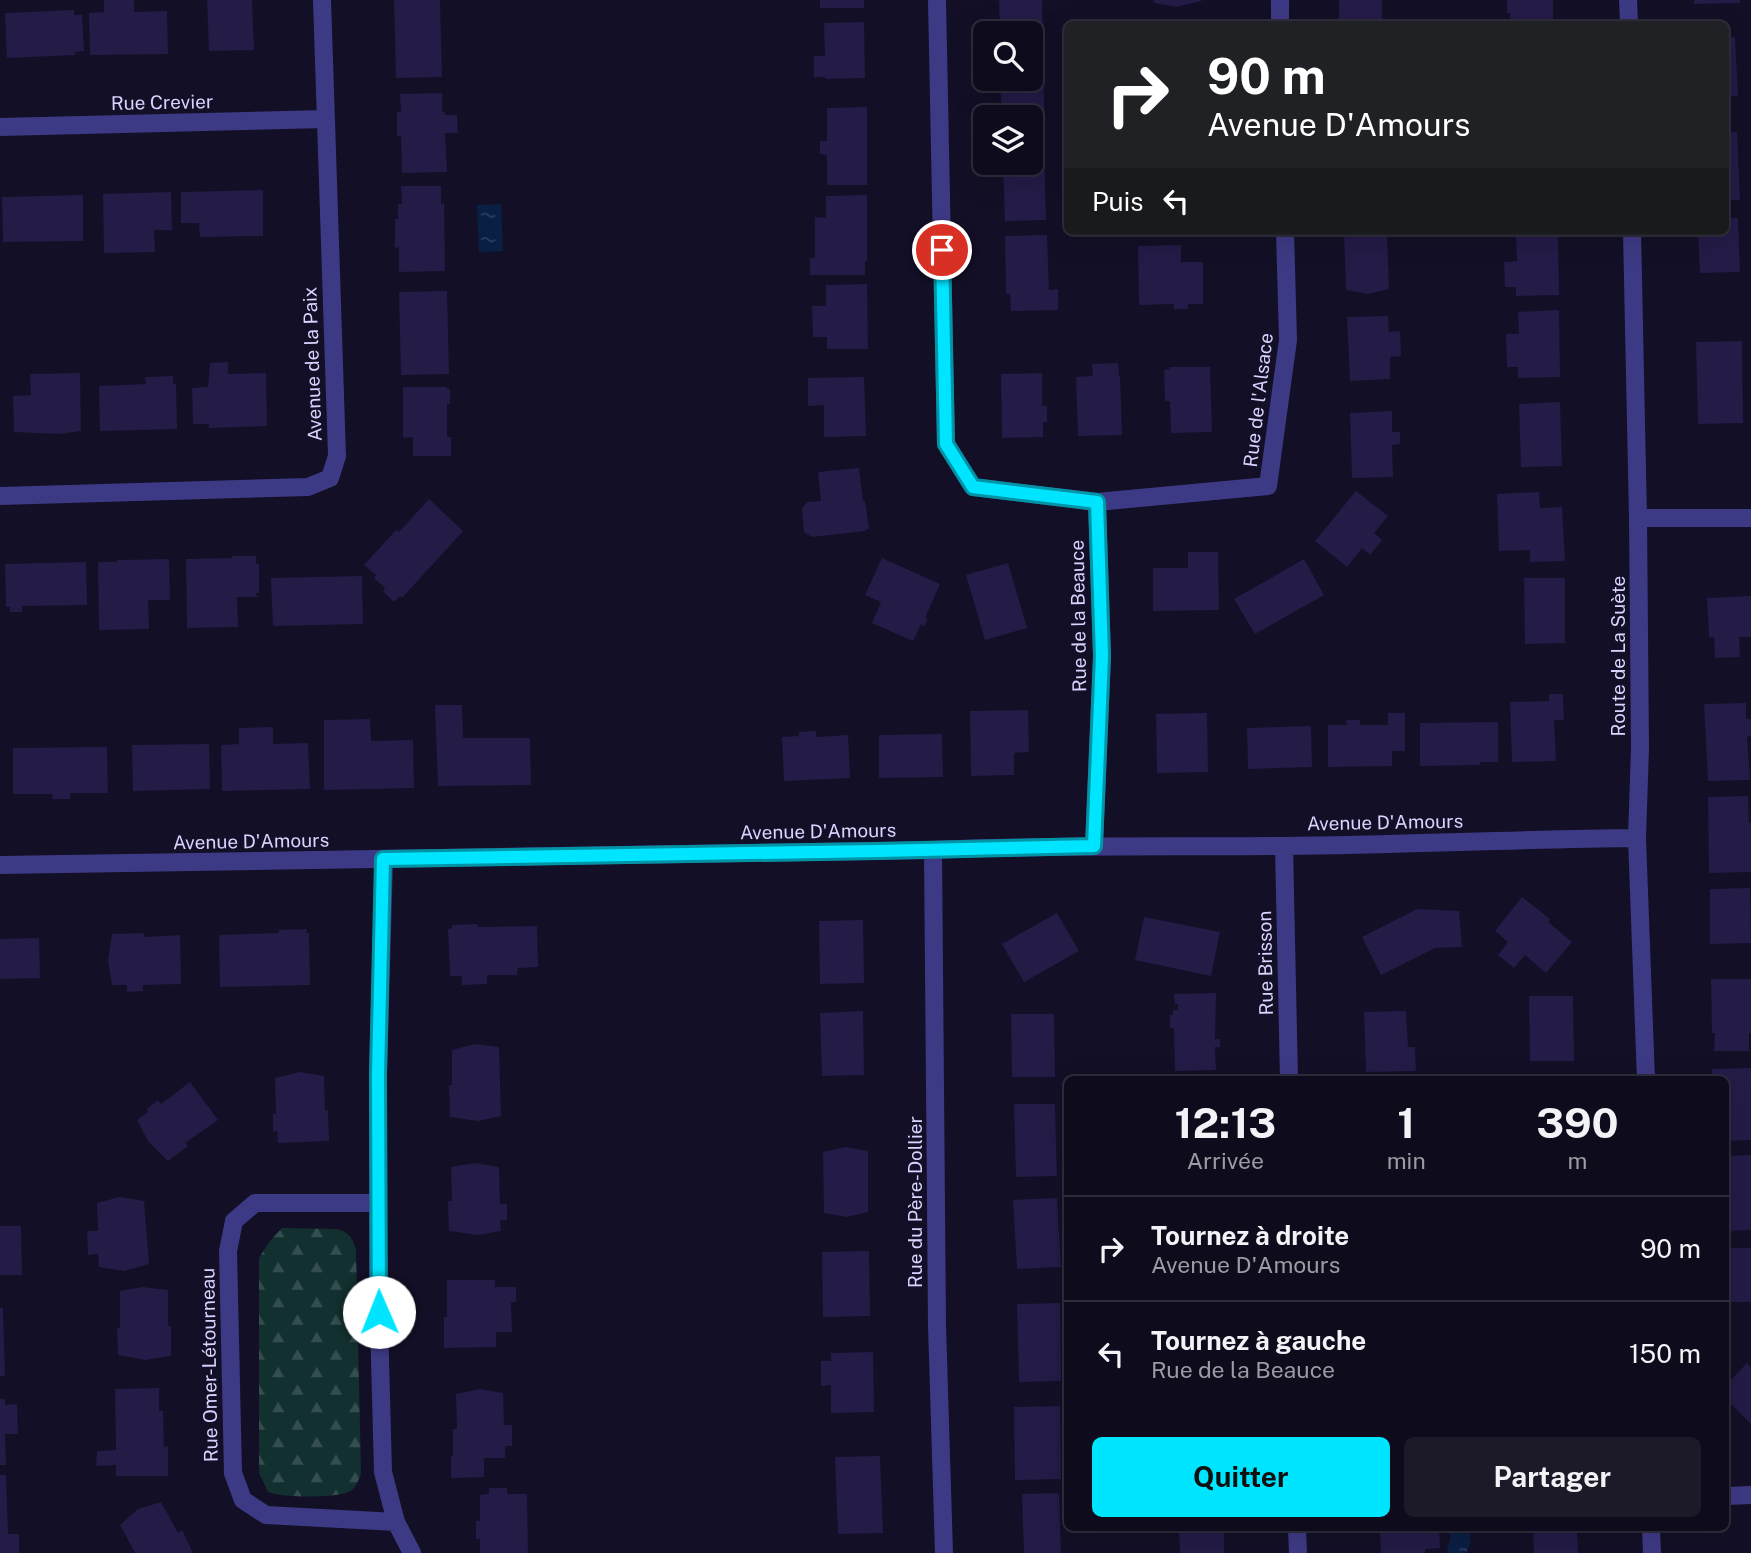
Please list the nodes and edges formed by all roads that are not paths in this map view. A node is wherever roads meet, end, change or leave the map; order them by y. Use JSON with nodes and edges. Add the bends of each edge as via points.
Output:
{"nodes":[{"id":1,"x":322,"y":0,"type":"edge"},
{"id":2,"x":937,"y":0,"type":"edge"},
{"id":3,"x":1280,"y":0,"type":"edge"},
{"id":4,"x":1628,"y":0,"type":"edge"},
{"id":5,"x":1280,"y":21,"type":"edge"},
{"id":6,"x":1629,"y":21,"type":"edge"},
{"id":7,"x":325,"y":119,"type":"junction"},
{"id":8,"x":0,"y":127,"type":"edge"},
{"id":9,"x":1286,"y":235,"type":"edge"},
{"id":10,"x":1632,"y":235,"type":"edge"},
{"id":11,"x":0,"y":496,"type":"edge"},
{"id":12,"x":1097,"y":502,"type":"junction"},
{"id":13,"x":1638,"y":518,"type":"junction"},
{"id":14,"x":1751,"y":518,"type":"edge"},
{"id":15,"x":1637,"y":838,"type":"junction"},
{"id":16,"x":1094,"y":846,"type":"junction"},
{"id":17,"x":1284,"y":846,"type":"junction"},
{"id":18,"x":933,"y":850,"type":"junction"},
{"id":19,"x":383,"y":859,"type":"junction"},
{"id":20,"x":0,"y":865,"type":"edge"},
{"id":21,"x":1289,"y":1076,"type":"edge"},
{"id":22,"x":1646,"y":1076,"type":"edge"},
{"id":23,"x":378,"y":1203,"type":"junction"},
{"id":24,"x":1751,"y":1495,"type":"edge"},
{"id":25,"x":1729,"y":1496,"type":"edge"},
{"id":26,"x":396,"y":1522,"type":"junction"},
{"id":27,"x":1297,"y":1531,"type":"edge"},
{"id":28,"x":1651,"y":1531,"type":"edge"},
{"id":29,"x":412,"y":1553,"type":"edge"},
{"id":30,"x":944,"y":1553,"type":"edge"},
{"id":31,"x":1298,"y":1553,"type":"edge"},
{"id":32,"x":1652,"y":1553,"type":"edge"}],
"edges":[{"from":1,"to":7,"type":"street","name":"Avenue de la Paix"},
{"from":2,"to":12,"type":"street","via":[[946,444],[973,487]]},
{"from":3,"to":5,"type":"street"},
{"from":4,"to":6,"type":"street"},
{"from":7,"to":8,"type":"street","name":"Rue Crevier"},
{"from":7,"to":11,"type":"street","name":"Avenue de la Paix","via":[[337,456],[330,478],[309,487]]},
{"from":9,"to":12,"type":"street","name":"Rue de l'Alsace","via":[[1288,340],[1268,486]]},
{"from":10,"to":13,"type":"street","name":"Route de La Suète"},
{"from":12,"to":16,"type":"street","name":"Rue de la Beauce","via":[[1102,656]]},
{"from":13,"to":14,"type":"street"},
{"from":13,"to":15,"type":"street","name":"Route de La Suète"},
{"from":15,"to":17,"type":"street","name":"Avenue D'Amours"},
{"from":15,"to":22,"type":"street","name":"Route de La Suète"},
{"from":16,"to":17,"type":"street","name":"Avenue D'Amours"},
{"from":16,"to":18,"type":"street","name":"Avenue D'Amours"},
{"from":17,"to":21,"type":"street","name":"Rue Brisson"},
{"from":18,"to":19,"type":"street","name":"Avenue D'Amours"},
{"from":18,"to":30,"type":"street","name":"Rue du Père-Dollier"},
{"from":19,"to":20,"type":"street","name":"Avenue D'Amours"},
{"from":19,"to":23,"type":"street"},
{"from":23,"to":26,"type":"street","via":[[383,1472]]},
{"from":23,"to":26,"type":"street","name":"Rue Omer-Létourneau","via":[[255,1203],[234,1221],[228,1251],[233,1473],[243,1500],[266,1515]]},
{"from":24,"to":25,"type":"street"},
{"from":26,"to":29,"type":"street"},
{"from":27,"to":31,"type":"street"},
{"from":28,"to":32,"type":"street"}]}
